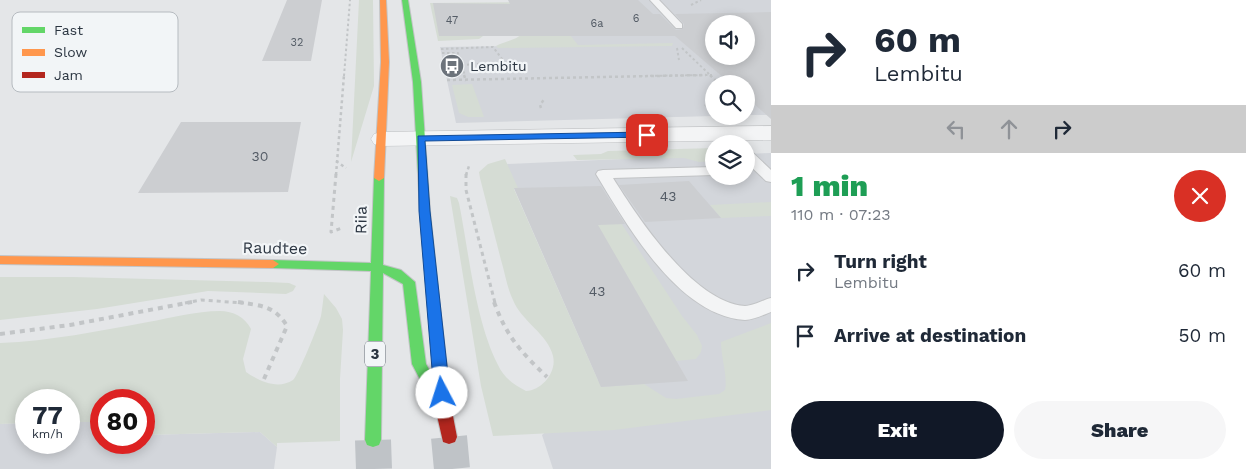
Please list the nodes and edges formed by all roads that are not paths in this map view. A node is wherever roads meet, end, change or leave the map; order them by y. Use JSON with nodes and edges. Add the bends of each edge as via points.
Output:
{"nodes":[{"id":1,"x":383,"y":0,"type":"edge"},
{"id":2,"x":405,"y":0,"type":"edge"},
{"id":3,"x":654,"y":0,"type":"edge"},
{"id":4,"x":679,"y":26,"type":"dead end"},
{"id":5,"x":771,"y":133,"type":"edge"},
{"id":6,"x":755,"y":135,"type":"edge"},
{"id":7,"x":421,"y":138,"type":"junction"},
{"id":8,"x":382,"y":139,"type":"junction"},
{"id":9,"x":705,"y":139,"type":"edge"},
{"id":10,"x":755,"y":162,"type":"edge"},
{"id":11,"x":705,"y":172,"type":"edge"},
{"id":12,"x":755,"y":172,"type":"edge"},
{"id":13,"x":768,"y":173,"type":"edge"},
{"id":14,"x":0,"y":260,"type":"edge"},
{"id":15,"x":376,"y":267,"type":"junction"},
{"id":16,"x":771,"y":305,"type":"edge"},
{"id":17,"x":444,"y":411,"type":"junction"},
{"id":18,"x":448,"y":437,"type":"tunnel mouth"},
{"id":19,"x":373,"y":440,"type":"tunnel mouth"}],
"edges":[{"from":1,"to":8,"type":"main road","name":"Riia","number":"3"},
{"from":2,"to":7,"type":"main road"},
{"from":3,"to":4,"type":"lane"},
{"from":5,"to":6,"type":"street"},
{"from":7,"to":8,"type":"street"},
{"from":7,"to":9,"type":"street"},
{"from":7,"to":17,"type":"main road"},
{"from":8,"to":15,"type":"main road","name":"Riia","number":"3"},
{"from":10,"to":13,"type":"lane"},
{"from":11,"to":16,"type":"lane","via":[[603,174],[630,218],[683,282],[706,300],[738,313],[753,312]]},
{"from":12,"to":13,"type":"lane"},
{"from":14,"to":15,"type":"main road","name":"Raudtee"},
{"from":15,"to":17,"type":"main road","name":"Raudtee","via":[[402,274],[409,282],[419,364]]},
{"from":15,"to":19,"type":"main road","name":"Riia","number":"3"},
{"from":17,"to":18,"type":"main road"}]}
